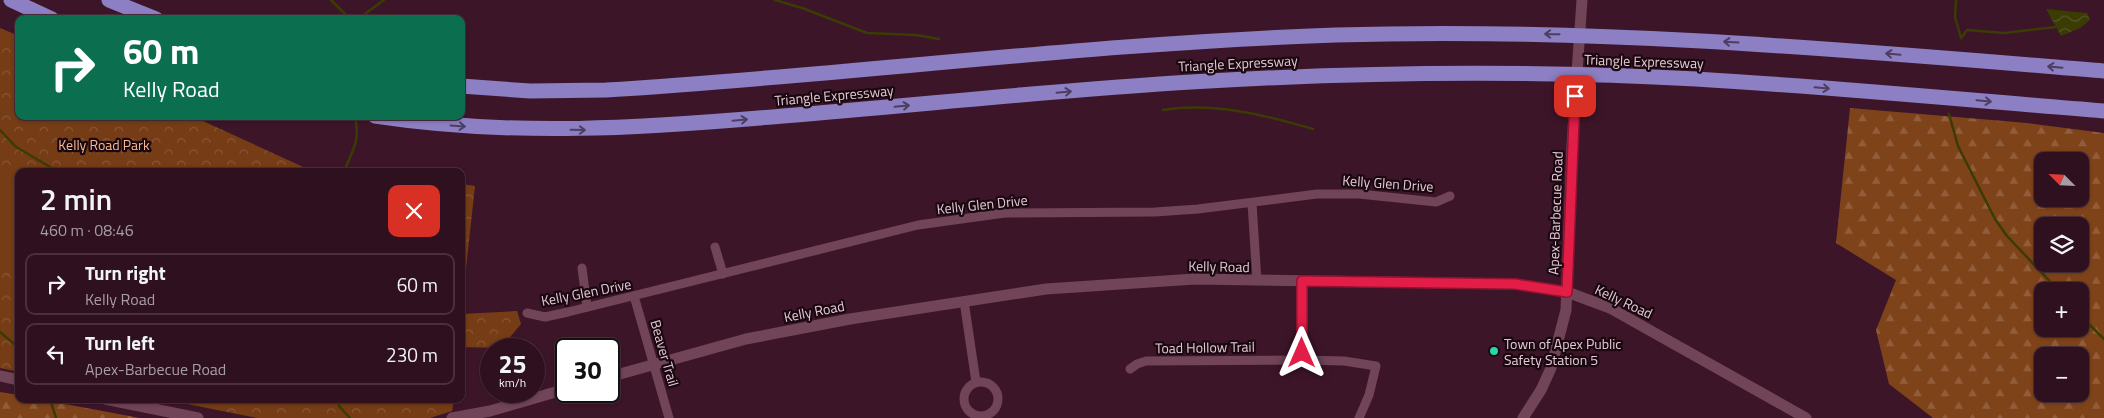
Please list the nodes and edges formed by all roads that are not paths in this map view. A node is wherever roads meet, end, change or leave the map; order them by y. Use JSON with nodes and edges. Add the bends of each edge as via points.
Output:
{"nodes":[{"id":1,"x":11,"y":0,"type":"edge"},
{"id":2,"x":109,"y":0,"type":"edge"},
{"id":3,"x":1581,"y":5,"type":"edge"},
{"id":4,"x":43,"y":15,"type":"edge"},
{"id":5,"x":146,"y":15,"type":"edge"},
{"id":6,"x":2104,"y":71,"type":"edge"},
{"id":7,"x":465,"y":86,"type":"edge"},
{"id":8,"x":2104,"y":111,"type":"edge"},
{"id":9,"x":407,"y":120,"type":"edge"},
{"id":10,"x":1450,"y":196,"type":"dead end"},
{"id":11,"x":1252,"y":202,"type":"junction"},
{"id":12,"x":715,"y":247,"type":"dead end"},
{"id":13,"x":582,"y":268,"type":"dead end"},
{"id":14,"x":723,"y":274,"type":"junction"},
{"id":15,"x":1302,"y":281,"type":"junction"},
{"id":16,"x":1257,"y":282,"type":"junction"},
{"id":17,"x":1567,"y":292,"type":"junction"},
{"id":18,"x":634,"y":296,"type":"junction"},
{"id":19,"x":964,"y":301,"type":"junction"},
{"id":20,"x":587,"y":307,"type":"junction"},
{"id":21,"x":526,"y":313,"type":"dead end"},
{"id":22,"x":1302,"y":360,"type":"junction"},
{"id":23,"x":654,"y":364,"type":"junction"},
{"id":24,"x":1130,"y":369,"type":"dead end"},
{"id":25,"x":620,"y":374,"type":"edge"},
{"id":26,"x":0,"y":376,"type":"edge"},
{"id":27,"x":15,"y":379,"type":"edge"},
{"id":28,"x":976,"y":382,"type":"dead end"},
{"id":29,"x":555,"y":392,"type":"edge"},
{"id":30,"x":125,"y":403,"type":"edge"},
{"id":31,"x":198,"y":418,"type":"edge"},
{"id":32,"x":452,"y":418,"type":"edge"},
{"id":33,"x":669,"y":418,"type":"edge"},
{"id":34,"x":1359,"y":418,"type":"edge"},
{"id":35,"x":1523,"y":418,"type":"edge"},
{"id":36,"x":1806,"y":418,"type":"edge"}],
"edges":[{"from":1,"to":4,"type":"highway"},
{"from":2,"to":5,"type":"highway"},
{"from":3,"to":17,"type":"street","name":"Apex-Barbecue Road"},
{"from":6,"to":7,"type":"highway","name":"Triangle Expressway","one_way":true,"via":[[1735,42],[1591,35],[1429,34],[1208,41],[606,90]]},
{"from":9,"to":8,"type":"highway","name":"Triangle Expressway","one_way":true,"via":[[530,130],[587,130],[1188,82],[1427,73],[1540,73],[1695,79]]},
{"from":10,"to":11,"type":"street","name":"Kelly Glen Drive","via":[[1436,202],[1336,194]]},
{"from":11,"to":14,"type":"street","name":"Kelly Glen Drive","via":[[1155,212],[1031,212],[957,218]]},
{"from":11,"to":16,"type":"street"},
{"from":12,"to":14,"type":"street"},
{"from":13,"to":20,"type":"street"},
{"from":14,"to":18,"type":"street","name":"Kelly Glen Drive"},
{"from":15,"to":16,"type":"street","name":"Kelly Road"},
{"from":15,"to":17,"type":"street","name":"Kelly Road","via":[[1515,284]]},
{"from":15,"to":22,"type":"street"},
{"from":16,"to":19,"type":"street","name":"Kelly Road","via":[[1194,280],[1105,284]]},
{"from":17,"to":35,"type":"street","name":"Apex-Barbecue Road","via":[[1566,310],[1551,368]]},
{"from":17,"to":36,"type":"street","name":"Kelly Road","via":[[1610,308]]},
{"from":18,"to":20,"type":"street","name":"Kelly Glen Drive"},
{"from":18,"to":23,"type":"street","name":"Beaver Trail"},
{"from":19,"to":23,"type":"street","name":"Kelly Road","via":[[746,339]]},
{"from":19,"to":28,"type":"street"},
{"from":20,"to":21,"type":"street","name":"Kelly Glen Drive","via":[[545,317]]},
{"from":22,"to":24,"type":"street","name":"Toad Hollow Trail","via":[[1146,361]]},
{"from":22,"to":34,"type":"street","name":"Toad Hollow Trail","via":[[1376,366]]},
{"from":23,"to":25,"type":"street","name":"Kelly Road"},
{"from":23,"to":33,"type":"street","name":"Beaver Trail"},
{"from":26,"to":27,"type":"street"},
{"from":29,"to":32,"type":"street"},
{"from":30,"to":31,"type":"street"}]}
